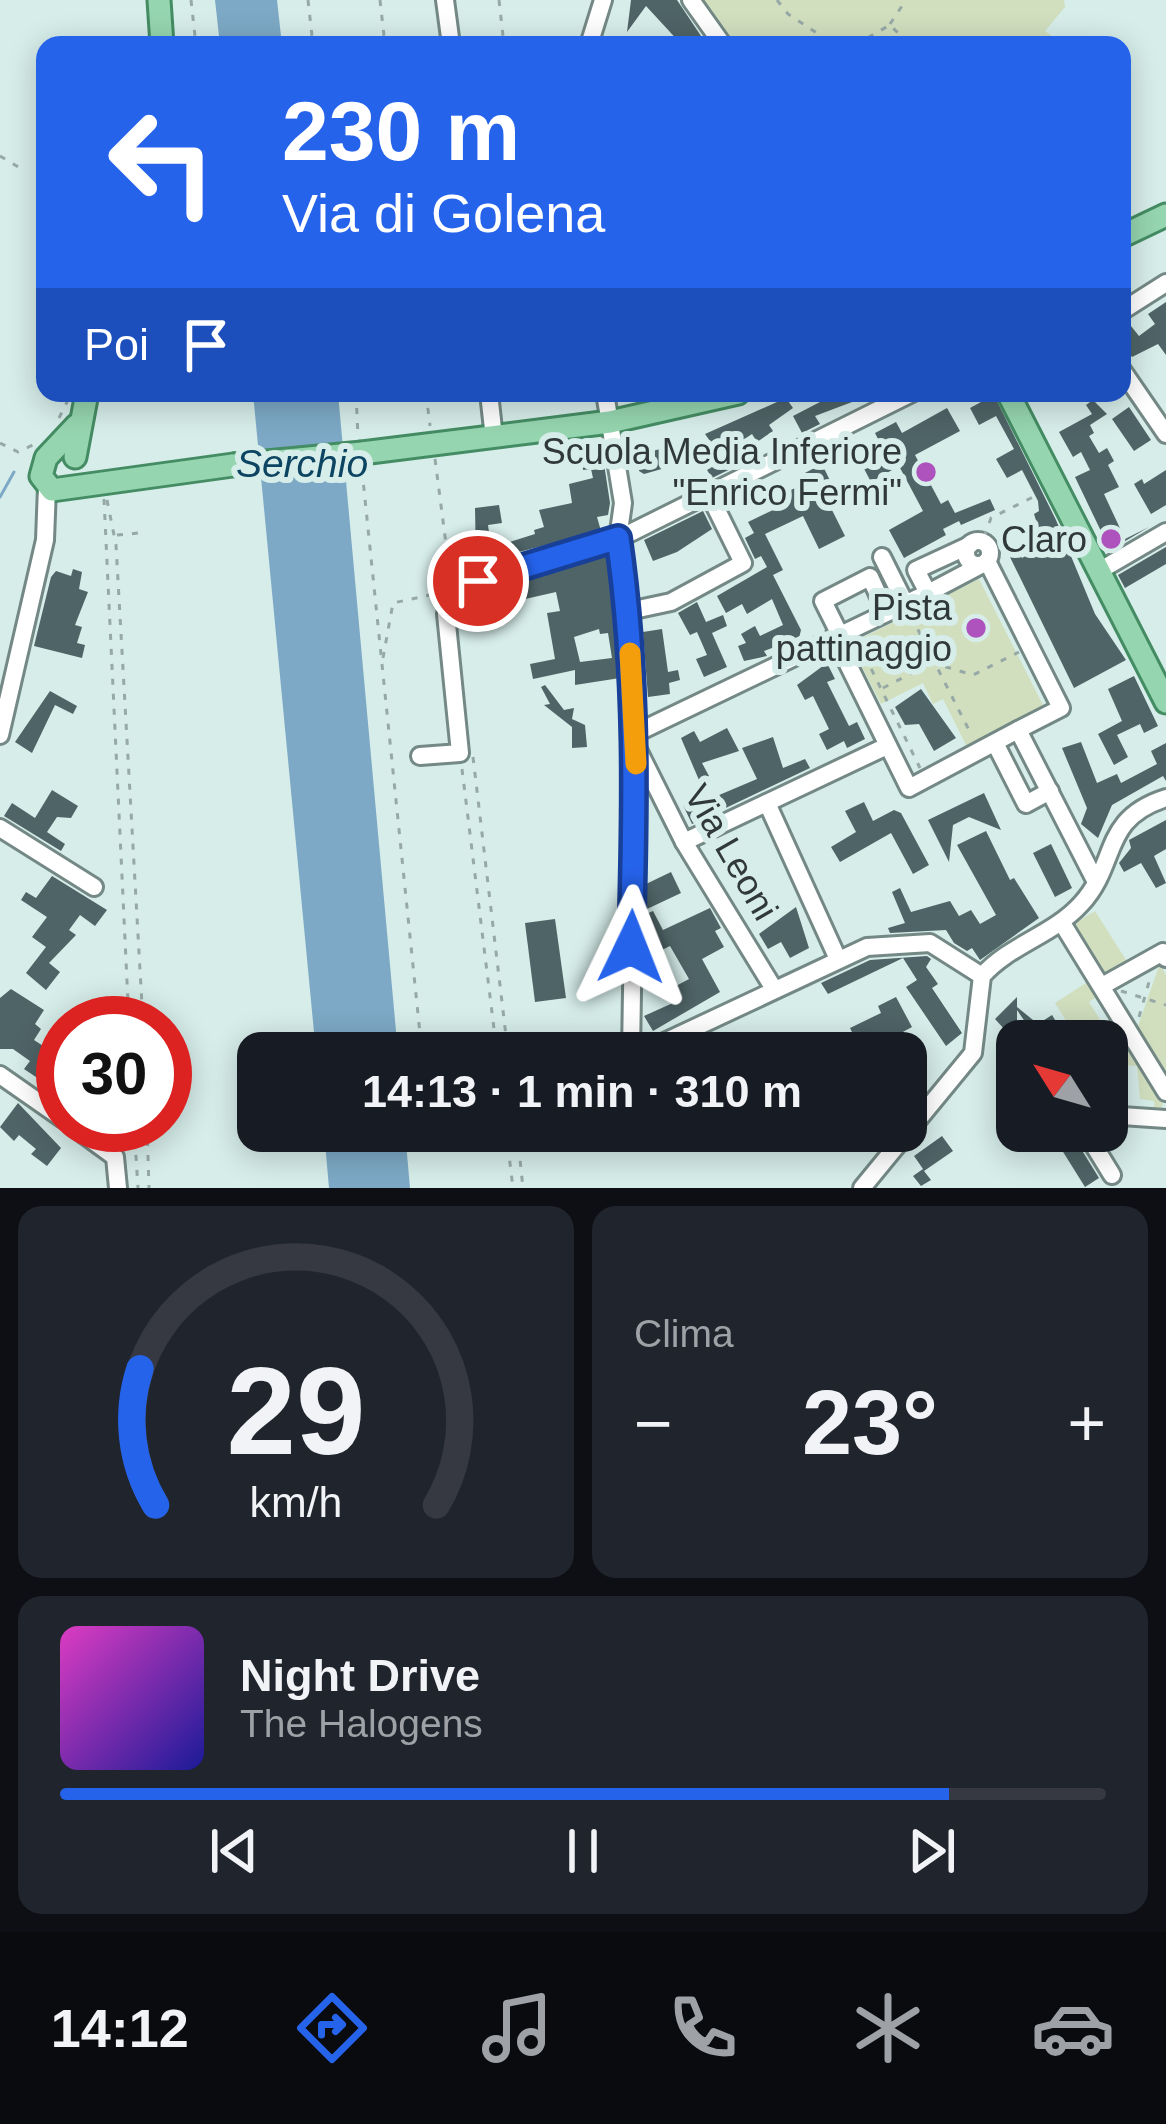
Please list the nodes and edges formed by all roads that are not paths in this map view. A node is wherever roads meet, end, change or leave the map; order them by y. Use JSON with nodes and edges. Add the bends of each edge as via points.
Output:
{"nodes":[{"id":1,"x":159,"y":0,"type":"edge"},
{"id":2,"x":445,"y":0,"type":"edge"},
{"id":3,"x":603,"y":0,"type":"edge"},
{"id":4,"x":692,"y":0,"type":"edge"},
{"id":5,"x":161,"y":36,"type":"edge"},
{"id":6,"x":450,"y":36,"type":"edge"},
{"id":7,"x":593,"y":36,"type":"edge"},
{"id":8,"x":716,"y":36,"type":"edge"},
{"id":9,"x":1166,"y":215,"type":"edge"},
{"id":10,"x":1131,"y":232,"type":"edge"},
{"id":11,"x":1166,"y":283,"type":"edge"},
{"id":12,"x":1131,"y":305,"type":"edge"},
{"id":13,"x":1131,"y":383,"type":"edge"},
{"id":14,"x":81,"y":402,"type":"edge"},
{"id":15,"x":490,"y":402,"type":"edge"},
{"id":16,"x":606,"y":402,"type":"edge"},
{"id":17,"x":698,"y":402,"type":"edge"},
{"id":18,"x":894,"y":402,"type":"edge"},
{"id":19,"x":1014,"y":402,"type":"edge"},
{"id":20,"x":610,"y":422,"type":"junction"},
{"id":21,"x":1166,"y":434,"type":"edge"},
{"id":22,"x":494,"y":437,"type":"junction"},
{"id":23,"x":64,"y":469,"type":"junction"},
{"id":24,"x":709,"y":494,"type":"junction"},
{"id":25,"x":1166,"y":532,"type":"edge"},
{"id":26,"x":618,"y":538,"type":"junction"},
{"id":27,"x":882,"y":557,"type":"dead end"},
{"id":28,"x":984,"y":563,"type":"junction"},
{"id":29,"x":1099,"y":571,"type":"junction"},
{"id":30,"x":928,"y":593,"type":"junction"},
{"id":31,"x":905,"y":603,"type":"junction"},
{"id":32,"x":629,"y":611,"type":"junction"},
{"id":33,"x":886,"y":612,"type":"junction"},
{"id":34,"x":837,"y":637,"type":"junction"},
{"id":35,"x":1166,"y":702,"type":"edge"},
{"id":36,"x":1018,"y":730,"type":"junction"},
{"id":37,"x":0,"y":735,"type":"edge"},
{"id":38,"x":635,"y":740,"type":"junction"},
{"id":39,"x":887,"y":746,"type":"junction"},
{"id":40,"x":988,"y":749,"type":"junction"},
{"id":41,"x":420,"y":755,"type":"dead end"},
{"id":42,"x":1050,"y":791,"type":"junction"},
{"id":43,"x":1166,"y":798,"type":"edge"},
{"id":44,"x":767,"y":802,"type":"junction"},
{"id":45,"x":0,"y":828,"type":"edge"},
{"id":46,"x":684,"y":842,"type":"junction"},
{"id":47,"x":1095,"y":880,"type":"junction"},
{"id":48,"x":94,"y":887,"type":"dead end"},
{"id":49,"x":1062,"y":923,"type":"junction"},
{"id":50,"x":1162,"y":957,"type":"edge"},
{"id":51,"x":837,"y":958,"type":"junction"},
{"id":52,"x":982,"y":976,"type":"junction"},
{"id":53,"x":1102,"y":986,"type":"junction"},
{"id":54,"x":774,"y":989,"type":"junction"},
{"id":55,"x":631,"y":1032,"type":"edge"},
{"id":56,"x":685,"y":1032,"type":"edge"},
{"id":57,"x":3,"y":1083,"type":"edge"},
{"id":58,"x":1166,"y":1091,"type":"edge"},
{"id":59,"x":36,"y":1103,"type":"edge"},
{"id":60,"x":1128,"y":1116,"type":"edge"},
{"id":61,"x":1166,"y":1119,"type":"edge"},
{"id":62,"x":109,"y":1152,"type":"edge"},
{"id":63,"x":1097,"y":1152,"type":"edge"},
{"id":64,"x":1112,"y":1175,"type":"dead end"},
{"id":65,"x":118,"y":1188,"type":"edge"},
{"id":66,"x":862,"y":1188,"type":"edge"}],
"edges":[{"from":1,"to":5,"type":"main road"},
{"from":2,"to":6,"type":"street"},
{"from":3,"to":7,"type":"street"},
{"from":4,"to":8,"type":"street"},
{"from":9,"to":10,"type":"main road"},
{"from":11,"to":12,"type":"street"},
{"from":13,"to":21,"type":"street"},
{"from":14,"to":23,"type":"main road","via":[[67,423]]},
{"from":15,"to":22,"type":"street"},
{"from":16,"to":20,"type":"street"},
{"from":17,"to":20,"type":"main road"},
{"from":18,"to":24,"type":"street"},
{"from":19,"to":29,"type":"main road"},
{"from":20,"to":22,"type":"main road"},
{"from":20,"to":26,"type":"street","via":[[622,503]]},
{"from":22,"to":23,"type":"main road","bridge":true,"via":[[105,486]]},
{"from":23,"to":37,"type":"street"},
{"from":24,"to":26,"type":"street"},
{"from":24,"to":32,"type":"street","via":[[743,563],[671,602]]},
{"from":25,"to":29,"type":"street"},
{"from":26,"to":32,"type":"street"},
{"from":26,"to":41,"type":"street","via":[[452,590],[446,614],[460,753]]},
{"from":27,"to":31,"type":"street"},
{"from":28,"to":30,"type":"street"},
{"from":28,"to":30,"type":"street","via":[[990,550],[976,543],[916,570]]},
{"from":28,"to":36,"type":"street","via":[[1061,708]]},
{"from":29,"to":35,"type":"main road"},
{"from":30,"to":31,"type":"street"},
{"from":31,"to":33,"type":"street"},
{"from":32,"to":38,"type":"street"},
{"from":33,"to":34,"type":"street"},
{"from":33,"to":34,"type":"street","via":[[870,577],[823,601]]},
{"from":34,"to":38,"type":"street"},
{"from":34,"to":39,"type":"street"},
{"from":36,"to":40,"type":"street"},
{"from":36,"to":42,"type":"street"},
{"from":38,"to":46,"type":"street","name":"Via Leoni"},
{"from":38,"to":55,"type":"street"},
{"from":39,"to":40,"type":"street","via":[[909,788]]},
{"from":39,"to":44,"type":"street"},
{"from":40,"to":42,"type":"street","via":[[1026,804]]},
{"from":42,"to":47,"type":"street"},
{"from":43,"to":47,"type":"street","via":[[1127,817]]},
{"from":44,"to":46,"type":"street"},
{"from":44,"to":51,"type":"street"},
{"from":45,"to":48,"type":"street"},
{"from":46,"to":54,"type":"street","name":"Via Leoni"},
{"from":47,"to":49,"type":"street"},
{"from":49,"to":52,"type":"street"},
{"from":49,"to":53,"type":"street"},
{"from":50,"to":53,"type":"street"},
{"from":51,"to":52,"type":"street","via":[[867,947],[930,943]]},
{"from":51,"to":54,"type":"street"},
{"from":52,"to":66,"type":"street","via":[[973,1053]]},
{"from":53,"to":58,"type":"street"},
{"from":54,"to":56,"type":"street"},
{"from":57,"to":59,"type":"street"},
{"from":60,"to":61,"type":"street"},
{"from":62,"to":65,"type":"street"},
{"from":63,"to":64,"type":"street"}]}
